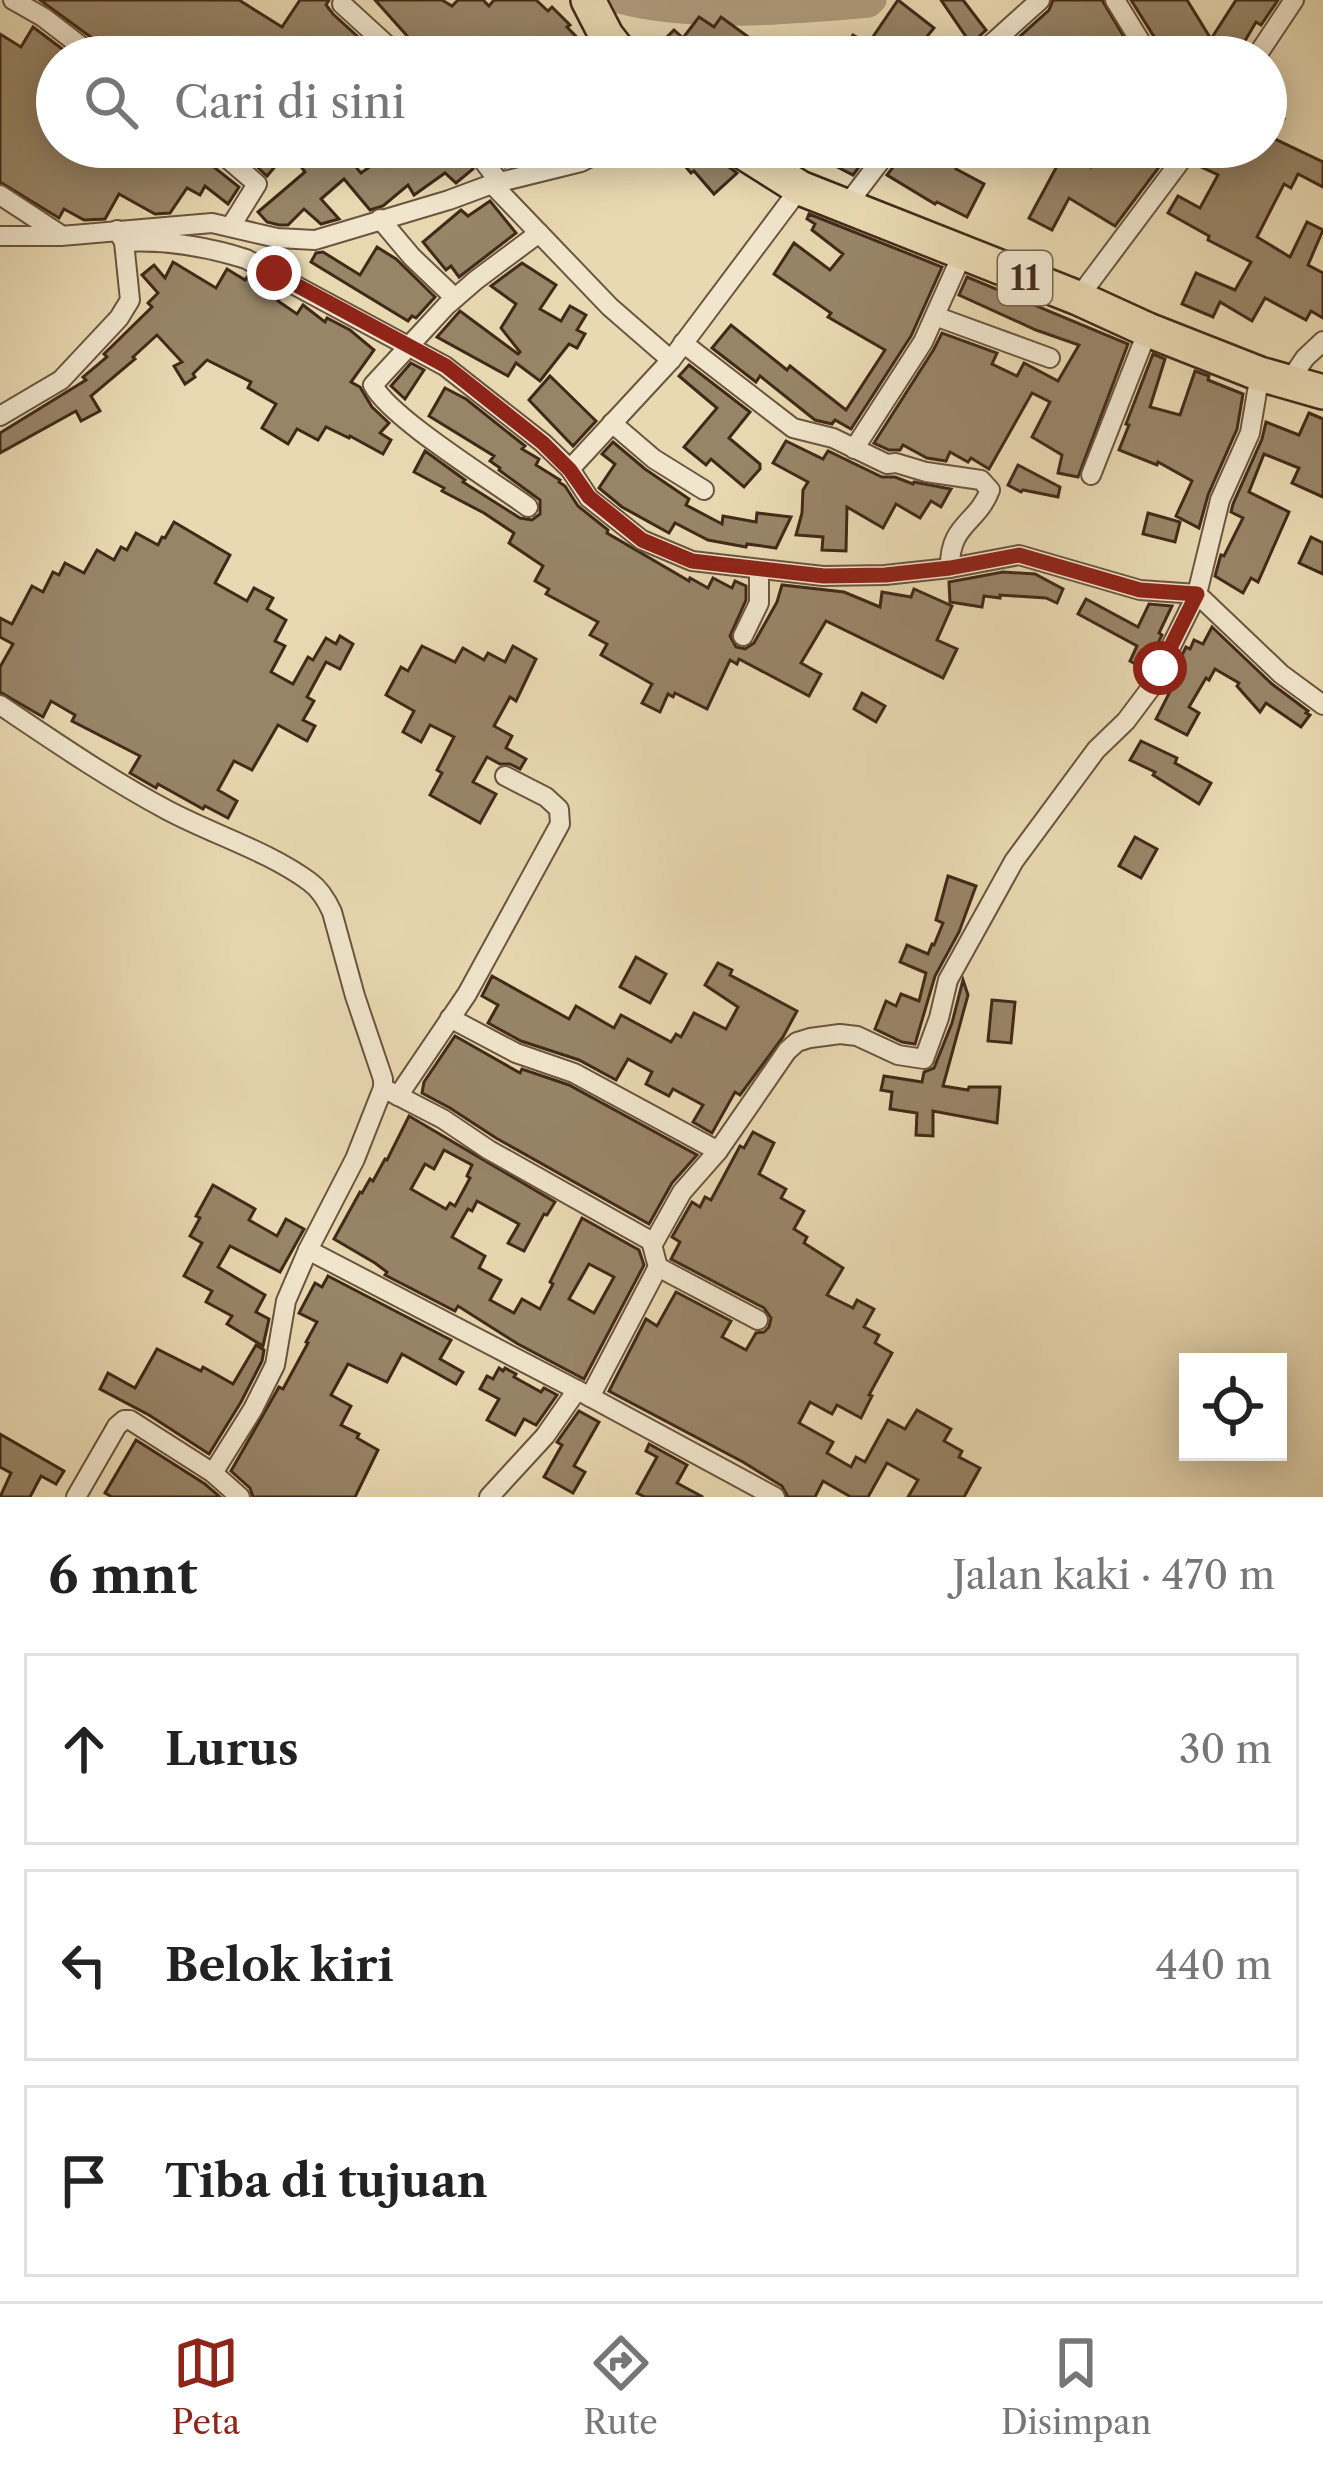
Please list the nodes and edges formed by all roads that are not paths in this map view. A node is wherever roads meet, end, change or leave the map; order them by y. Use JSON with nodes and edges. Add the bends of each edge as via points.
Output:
{"nodes":[{"id":1,"x":13,"y":0,"type":"edge"},
{"id":2,"x":589,"y":0,"type":"edge"},
{"id":3,"x":1040,"y":0,"type":"edge"},
{"id":4,"x":1115,"y":0,"type":"edge"},
{"id":5,"x":1294,"y":0,"type":"edge"},
{"id":6,"x":342,"y":4,"type":"dead end"},
{"id":7,"x":68,"y":36,"type":"edge"},
{"id":8,"x":377,"y":36,"type":"edge"},
{"id":9,"x":609,"y":36,"type":"edge"},
{"id":10,"x":1000,"y":36,"type":"edge"},
{"id":11,"x":1137,"y":36,"type":"edge"},
{"id":12,"x":1270,"y":36,"type":"edge"},
{"id":13,"x":238,"y":168,"type":"edge"},
{"id":14,"x":486,"y":168,"type":"edge"},
{"id":15,"x":555,"y":168,"type":"edge"},
{"id":16,"x":768,"y":168,"type":"edge"},
{"id":17,"x":875,"y":168,"type":"edge"},
{"id":18,"x":1175,"y":168,"type":"edge"},
{"id":19,"x":496,"y":184,"type":"junction"},
{"id":20,"x":800,"y":188,"type":"junction"},
{"id":21,"x":0,"y":195,"type":"edge"},
{"id":22,"x":846,"y":206,"type":"junction"},
{"id":23,"x":380,"y":219,"type":"junction"},
{"id":24,"x":178,"y":225,"type":"junction"},
{"id":25,"x":231,"y":226,"type":"junction"},
{"id":26,"x":539,"y":233,"type":"junction"},
{"id":27,"x":0,"y":236,"type":"edge"},
{"id":28,"x":62,"y":236,"type":"junction"},
{"id":29,"x":120,"y":236,"type":"junction"},
{"id":30,"x":193,"y":248,"type":"junction"},
{"id":31,"x":965,"y":255,"type":"junction"},
{"id":32,"x":455,"y":298,"type":"junction"},
{"id":33,"x":1078,"y":298,"type":"junction"},
{"id":34,"x":935,"y":316,"type":"junction"},
{"id":35,"x":1148,"y":330,"type":"junction"},
{"id":36,"x":1323,"y":341,"type":"edge"},
{"id":37,"x":411,"y":346,"type":"junction"},
{"id":38,"x":677,"y":351,"type":"junction"},
{"id":39,"x":1050,"y":358,"type":"dead end"},
{"id":40,"x":1274,"y":378,"type":"junction"},
{"id":41,"x":1323,"y":392,"type":"edge"},
{"id":42,"x":0,"y":416,"type":"edge"},
{"id":43,"x":612,"y":423,"type":"junction"},
{"id":44,"x":854,"y":449,"type":"junction"},
{"id":45,"x":570,"y":470,"type":"junction"},
{"id":46,"x":1091,"y":475,"type":"dead end"},
{"id":47,"x":704,"y":490,"type":"dead end"},
{"id":48,"x":528,"y":507,"type":"dead end"},
{"id":49,"x":950,"y":568,"type":"junction"},
{"id":50,"x":759,"y":571,"type":"junction"},
{"id":51,"x":1197,"y":594,"type":"junction"},
{"id":52,"x":743,"y":636,"type":"dead end"},
{"id":53,"x":0,"y":705,"type":"edge"},
{"id":54,"x":1323,"y":705,"type":"edge"},
{"id":55,"x":505,"y":776,"type":"dead end"},
{"id":56,"x":450,"y":1018,"type":"junction"},
{"id":57,"x":391,"y":1092,"type":"junction"},
{"id":58,"x":718,"y":1151,"type":"junction"},
{"id":59,"x":653,"y":1244,"type":"junction"},
{"id":60,"x":308,"y":1250,"type":"junction"},
{"id":61,"x":658,"y":1267,"type":"junction"},
{"id":62,"x":758,"y":1320,"type":"dead end"},
{"id":63,"x":583,"y":1393,"type":"junction"},
{"id":64,"x":213,"y":1473,"type":"junction"},
{"id":65,"x":79,"y":1496,"type":"edge"},
{"id":66,"x":240,"y":1497,"type":"edge"},
{"id":67,"x":489,"y":1497,"type":"edge"},
{"id":68,"x":775,"y":1497,"type":"edge"}],
"edges":[{"from":1,"to":7,"type":"street"},
{"from":2,"to":9,"type":"highway"},
{"from":3,"to":10,"type":"street"},
{"from":4,"to":11,"type":"street"},
{"from":5,"to":12,"type":"street"},
{"from":6,"to":8,"type":"street"},
{"from":13,"to":25,"type":"street","via":[[256,184]]},
{"from":14,"to":19,"type":"street"},
{"from":15,"to":19,"type":"street"},
{"from":16,"to":20,"type":"highway","number":"11"},
{"from":17,"to":22,"type":"street"},
{"from":18,"to":33,"type":"street"},
{"from":19,"to":23,"type":"street"},
{"from":19,"to":26,"type":"street"},
{"from":20,"to":22,"type":"highway","number":"11"},
{"from":20,"to":38,"type":"street"},
{"from":21,"to":28,"type":"street"},
{"from":22,"to":31,"type":"highway","number":"11"},
{"from":23,"to":25,"type":"street","via":[[315,240]]},
{"from":23,"to":32,"type":"street"},
{"from":24,"to":25,"type":"street"},
{"from":24,"to":29,"type":"street"},
{"from":24,"to":30,"type":"street"},
{"from":26,"to":32,"type":"street"},
{"from":26,"to":38,"type":"street","via":[[610,308]]},
{"from":27,"to":28,"type":"street"},
{"from":28,"to":29,"type":"street"},
{"from":29,"to":30,"type":"street"},
{"from":29,"to":42,"type":"street","via":[[128,304],[62,380]]},
{"from":30,"to":37,"type":"street","via":[[246,259]]},
{"from":31,"to":33,"type":"highway","number":"11"},
{"from":31,"to":34,"type":"street"},
{"from":32,"to":37,"type":"street"},
{"from":33,"to":35,"type":"highway","number":"11"},
{"from":34,"to":39,"type":"street"},
{"from":34,"to":44,"type":"street"},
{"from":35,"to":40,"type":"highway","number":"11"},
{"from":35,"to":46,"type":"street"},
{"from":36,"to":40,"type":"street"},
{"from":37,"to":45,"type":"street","via":[[496,404]]},
{"from":37,"to":48,"type":"street","via":[[374,382],[375,391]]},
{"from":38,"to":43,"type":"street"},
{"from":38,"to":44,"type":"street","via":[[793,428]]},
{"from":40,"to":41,"type":"highway","number":"11"},
{"from":40,"to":51,"type":"street","via":[[1220,500]]},
{"from":43,"to":45,"type":"street"},
{"from":43,"to":47,"type":"street"},
{"from":44,"to":49,"type":"street","via":[[887,464],[987,484],[986,500],[952,541]]},
{"from":45,"to":50,"type":"street","via":[[589,497],[642,540],[692,561]]},
{"from":49,"to":50,"type":"street","via":[[865,576]]},
{"from":49,"to":51,"type":"street","via":[[1019,555],[1140,590]]},
{"from":50,"to":52,"type":"street","via":[[759,603]]},
{"from":51,"to":54,"type":"street"},
{"from":51,"to":58,"type":"street","via":[[1150,689],[1014,861],[948,980],[924,1058],[857,1036],[797,1042]]},
{"from":53,"to":57,"type":"street","via":[[170,812],[312,884],[332,913]]},
{"from":55,"to":56,"type":"street","via":[[546,797],[559,809],[560,824]]},
{"from":56,"to":57,"type":"street"},
{"from":56,"to":58,"type":"street"},
{"from":57,"to":59,"type":"street"},
{"from":57,"to":60,"type":"street"},
{"from":58,"to":59,"type":"street","via":[[682,1192]]},
{"from":59,"to":61,"type":"street"},
{"from":60,"to":63,"type":"street"},
{"from":60,"to":64,"type":"street","via":[[286,1301],[275,1365]]},
{"from":61,"to":62,"type":"street"},
{"from":61,"to":63,"type":"street"},
{"from":63,"to":67,"type":"street"},
{"from":63,"to":68,"type":"street"},
{"from":64,"to":65,"type":"street","via":[[124,1420]]},
{"from":64,"to":66,"type":"street"}]}
